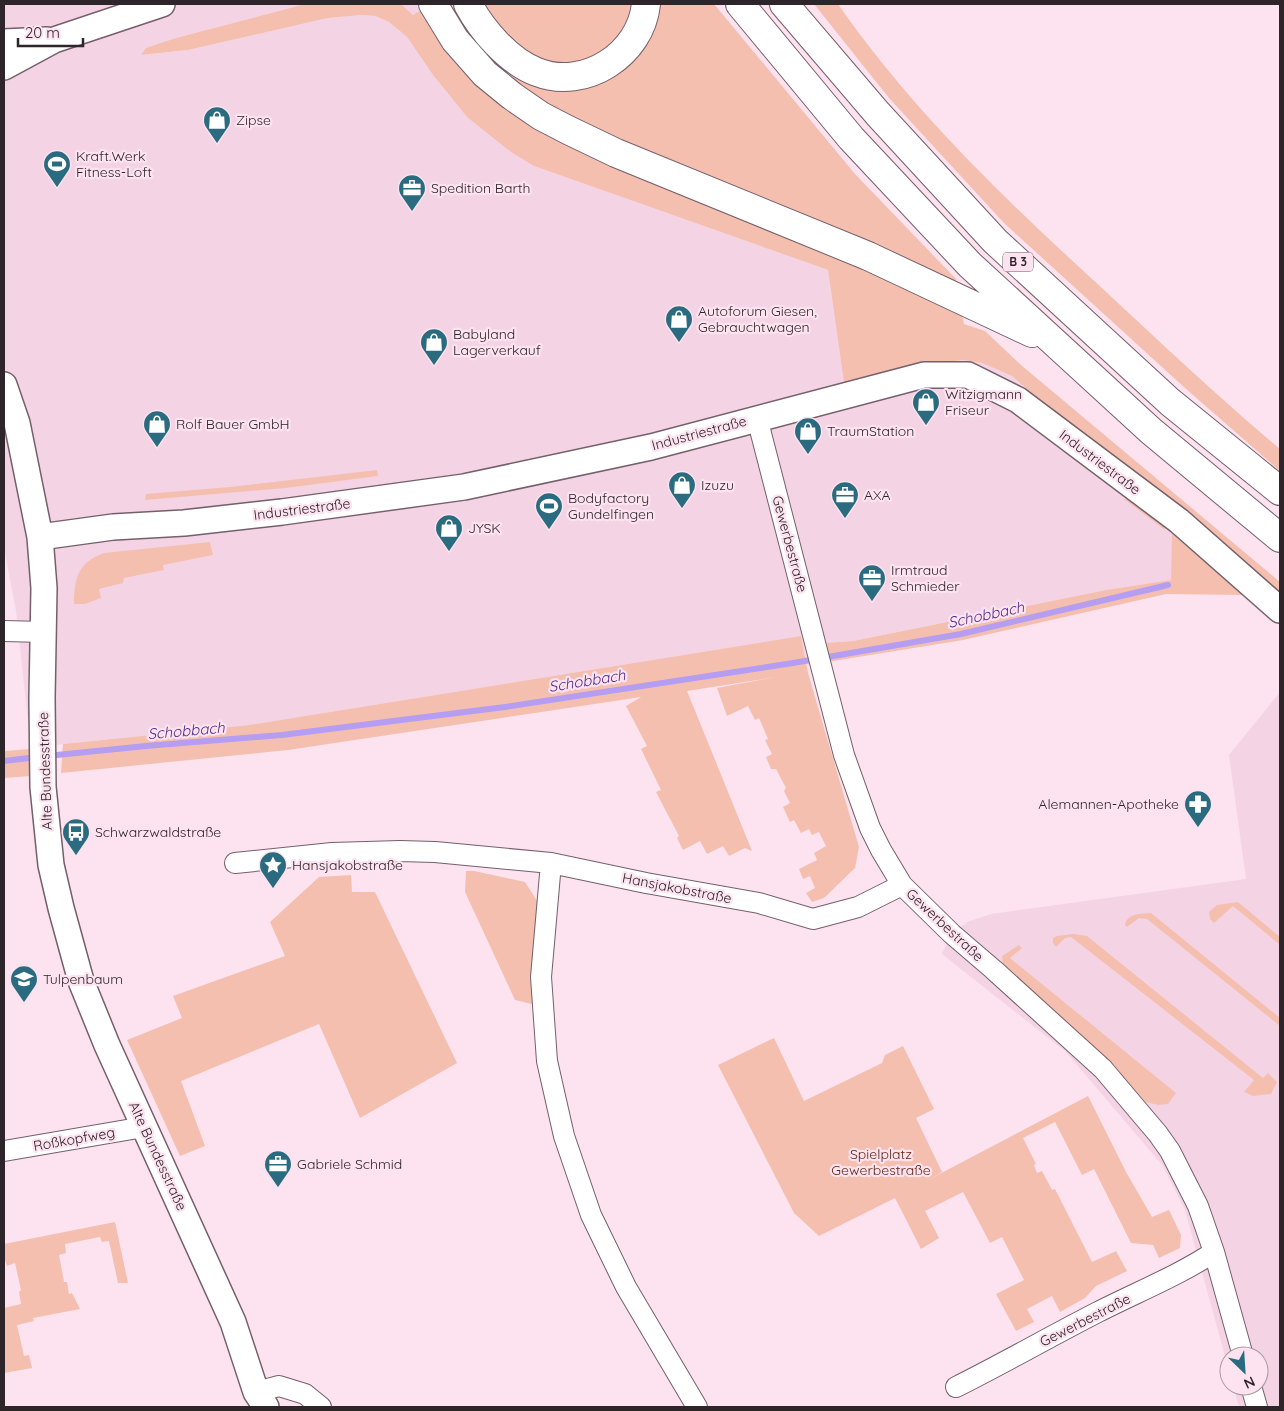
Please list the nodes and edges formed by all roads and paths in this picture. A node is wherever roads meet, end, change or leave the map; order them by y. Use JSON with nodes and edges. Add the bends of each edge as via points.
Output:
{"nodes":[{"id":1,"x":162,"y":4,"type":"edge"},
{"id":2,"x":433,"y":4,"type":"edge"},
{"id":3,"x":468,"y":4,"type":"edge"},
{"id":4,"x":646,"y":4,"type":"edge"},
{"id":5,"x":740,"y":4,"type":"edge"},
{"id":6,"x":784,"y":4,"type":"edge"},
{"id":7,"x":54,"y":40,"type":"junction"},
{"id":8,"x":4,"y":42,"type":"edge"},
{"id":9,"x":4,"y":67,"type":"edge"},
{"id":10,"x":1056,"y":345,"type":"junction"},
{"id":11,"x":4,"y":385,"type":"edge"},
{"id":12,"x":757,"y":418,"type":"junction"},
{"id":13,"x":1280,"y":491,"type":"edge"},
{"id":14,"x":40,"y":537,"type":"junction"},
{"id":15,"x":1280,"y":538,"type":"edge"},
{"id":16,"x":1280,"y":610,"type":"edge"},
{"id":17,"x":4,"y":630,"type":"edge"},
{"id":18,"x":44,"y":632,"type":"junction"},
{"id":19,"x":235,"y":863,"type":"dead end"},
{"id":20,"x":552,"y":863,"type":"junction"},
{"id":21,"x":902,"y":885,"type":"junction"},
{"id":22,"x":144,"y":1127,"type":"junction"},
{"id":23,"x":4,"y":1151,"type":"edge"},
{"id":24,"x":1214,"y":1252,"type":"junction"},
{"id":25,"x":1240,"y":1346,"type":"edge"},
{"id":26,"x":956,"y":1387,"type":"dead end"},
{"id":27,"x":259,"y":1402,"type":"edge"},
{"id":28,"x":321,"y":1407,"type":"edge"},
{"id":29,"x":694,"y":1407,"type":"edge"}],
"edges":[{"from":1,"to":7,"type":"street"},
{"from":2,"to":10,"type":"highway","via":[[455,40],[486,74],[512,96],[555,123],[616,152],[868,256]]},
{"from":3,"to":4,"type":"highway","via":[[490,37],[512,57],[536,72],[558,78],[597,71],[618,57],[636,38]]},
{"from":5,"to":10,"type":"highway","number":"B 3","via":[[858,145],[970,265]]},
{"from":6,"to":13,"type":"highway","number":"B 3","via":[[878,114],[995,241],[1170,402]]},
{"from":7,"to":8,"type":"street"},
{"from":7,"to":9,"type":"street"},
{"from":10,"to":15,"type":"highway","number":"B 3","via":[[1150,431]]},
{"from":11,"to":14,"type":"street","name":"Alte Bundesstraße","via":[[17,423]]},
{"from":12,"to":14,"type":"street","name":"Industriestraße","via":[[651,447],[464,487],[282,512]]},
{"from":12,"to":16,"type":"street","name":"Industriestraße","via":[[924,375],[968,375],[1018,400],[1179,521]]},
{"from":12,"to":21,"type":"street","name":"Gewerbestraße","via":[[844,755],[870,828]]},
{"from":14,"to":18,"type":"street","name":"Alte Bundesstraße"},
{"from":17,"to":18,"type":"street"},
{"from":18,"to":22,"type":"street","name":"Alte Bundesstraße","via":[[42,774],[52,866],[81,981]]},
{"from":19,"to":20,"type":"street","name":"Hansjakobstraße","via":[[332,853],[400,851]]},
{"from":20,"to":21,"type":"street","name":"Hansjakobstraße","via":[[758,903],[813,919],[858,908]]},
{"from":20,"to":29,"type":"street","via":[[542,977],[547,1060],[564,1136],[591,1215],[626,1287]]},
{"from":21,"to":24,"type":"street","name":"Gewerbestraße","via":[[1102,1069],[1158,1134],[1198,1206]]},
{"from":22,"to":23,"type":"street","name":"Roßkopfweg"},
{"from":22,"to":27,"type":"street","name":"Alte Bundesstraße","via":[[234,1322]]},
{"from":24,"to":25,"type":"street","name":"Gewerbestraße"},
{"from":24,"to":26,"type":"street","name":"Gewerbestraße"},
{"from":27,"to":28,"type":"street","via":[[279,1386],[305,1394]]}]}
